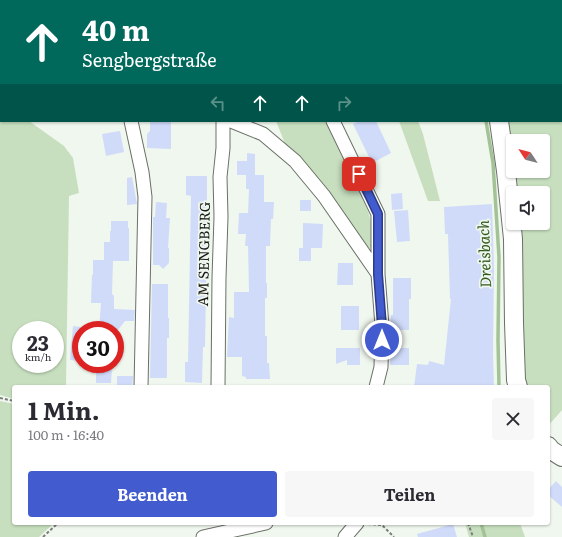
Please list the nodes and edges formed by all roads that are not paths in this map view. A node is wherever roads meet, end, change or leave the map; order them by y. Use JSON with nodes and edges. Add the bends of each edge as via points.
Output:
{"nodes":[{"id":1,"x":131,"y":122,"type":"edge"},
{"id":2,"x":223,"y":122,"type":"edge"},
{"id":3,"x":233,"y":122,"type":"edge"},
{"id":4,"x":333,"y":122,"type":"edge"},
{"id":5,"x":499,"y":122,"type":"edge"},
{"id":6,"x":378,"y":274,"type":"junction"},
{"id":7,"x":141,"y":385,"type":"edge"},
{"id":8,"x":218,"y":385,"type":"edge"},
{"id":9,"x":377,"y":385,"type":"edge"},
{"id":10,"x":517,"y":385,"type":"edge"},
{"id":11,"x":550,"y":448,"type":"edge"},
{"id":12,"x":562,"y":457,"type":"edge"},
{"id":13,"x":257,"y":525,"type":"edge"},
{"id":14,"x":359,"y":525,"type":"edge"},
{"id":15,"x":203,"y":537,"type":"edge"},
{"id":16,"x":345,"y":537,"type":"edge"}],
"edges":[{"from":1,"to":7,"type":"street","via":[[145,197]]},
{"from":2,"to":8,"type":"street","name":"AM SENGBERG"},
{"from":3,"to":6,"type":"street","via":[[263,134],[295,161],[324,196]]},
{"from":4,"to":6,"type":"street","via":[[378,214]]},
{"from":5,"to":10,"type":"main road","via":[[512,228]]},
{"from":6,"to":9,"type":"street","via":[[382,326],[381,368]]},
{"from":11,"to":12,"type":"main road"},
{"from":13,"to":15,"type":"street"},
{"from":14,"to":16,"type":"street"}]}
